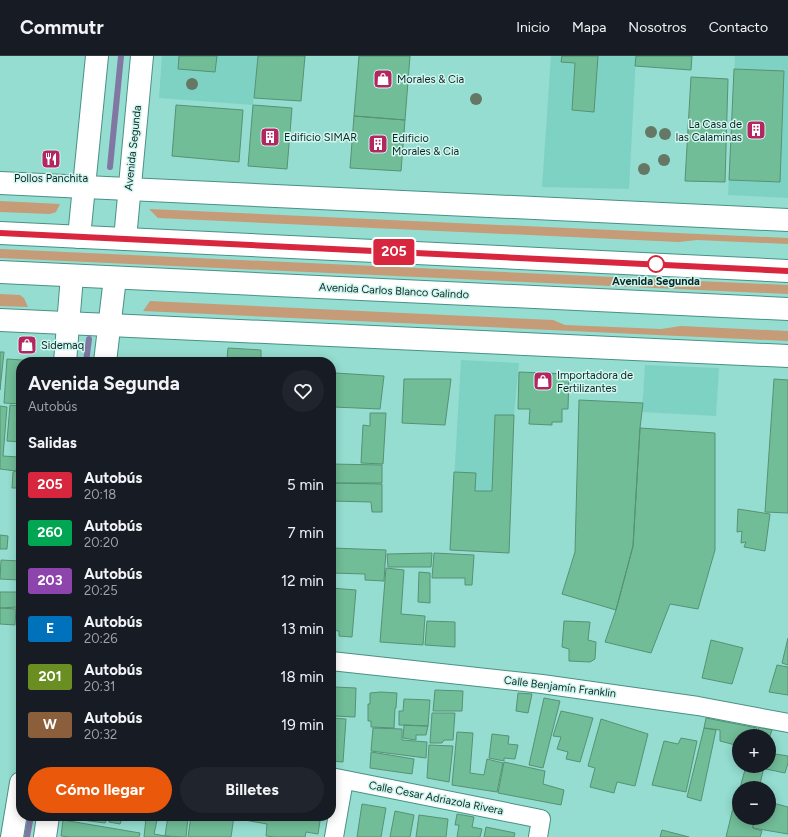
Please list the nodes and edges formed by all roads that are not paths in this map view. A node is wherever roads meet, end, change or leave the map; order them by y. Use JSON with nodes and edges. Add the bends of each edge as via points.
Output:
{"nodes":[{"id":1,"x":97,"y":56,"type":"edge"},
{"id":2,"x":142,"y":56,"type":"edge"},
{"id":3,"x":0,"y":183,"type":"edge"},
{"id":4,"x":84,"y":187,"type":"junction"},
{"id":5,"x":129,"y":190,"type":"junction"},
{"id":6,"x":788,"y":220,"type":"edge"},
{"id":7,"x":0,"y":233,"type":"edge"},
{"id":8,"x":79,"y":237,"type":"junction"},
{"id":9,"x":125,"y":239,"type":"junction"},
{"id":10,"x":788,"y":271,"type":"edge"},
{"id":11,"x":0,"y":272,"type":"edge"},
{"id":12,"x":72,"y":276,"type":"junction"},
{"id":13,"x":115,"y":278,"type":"junction"},
{"id":14,"x":788,"y":309,"type":"edge"},
{"id":15,"x":0,"y":320,"type":"edge"},
{"id":16,"x":68,"y":323,"type":"junction"},
{"id":17,"x":109,"y":324,"type":"junction"},
{"id":18,"x":788,"y":356,"type":"edge"},
{"id":19,"x":65,"y":357,"type":"edge"},
{"id":20,"x":105,"y":357,"type":"edge"},
{"id":21,"x":336,"y":662,"type":"edge"},
{"id":22,"x":788,"y":723,"type":"edge"},
{"id":23,"x":338,"y":778,"type":"edge"},
{"id":24,"x":336,"y":808,"type":"edge"},
{"id":25,"x":16,"y":813,"type":"edge"},
{"id":26,"x":47,"y":821,"type":"edge"},
{"id":27,"x":335,"y":821,"type":"edge"},
{"id":28,"x":12,"y":837,"type":"edge"},
{"id":29,"x":45,"y":837,"type":"edge"},
{"id":30,"x":334,"y":837,"type":"edge"},
{"id":31,"x":538,"y":837,"type":"edge"}],
"edges":[{"from":1,"to":4,"type":"main road"},
{"from":2,"to":5,"type":"main road","name":"Avenida Segunda"},
{"from":3,"to":4,"type":"main road"},
{"from":4,"to":5,"type":"main road"},
{"from":4,"to":8,"type":"main road"},
{"from":5,"to":6,"type":"main road"},
{"from":5,"to":9,"type":"main road","name":"Avenida Segunda"},
{"from":7,"to":8,"type":"main road"},
{"from":8,"to":9,"type":"main road"},
{"from":9,"to":10,"type":"main road"},
{"from":11,"to":12,"type":"main road","name":"Avenida Carlos Blanco Galindo"},
{"from":12,"to":13,"type":"main road","name":"Avenida Carlos Blanco Galindo"},
{"from":12,"to":16,"type":"main road"},
{"from":13,"to":14,"type":"main road","name":"Avenida Carlos Blanco Galindo"},
{"from":13,"to":17,"type":"main road"},
{"from":15,"to":16,"type":"main road"},
{"from":16,"to":17,"type":"main road"},
{"from":16,"to":19,"type":"main road"},
{"from":17,"to":18,"type":"main road"},
{"from":17,"to":20,"type":"main road"},
{"from":21,"to":22,"type":"street","name":"Calle Benjamín Franklin","via":[[542,684],[698,706]]},
{"from":23,"to":24,"type":"street"},
{"from":23,"to":31,"type":"street","name":"Calle Cesar Adriazola Rivera","via":[[541,819]]},
{"from":25,"to":28,"type":"main road"},
{"from":26,"to":29,"type":"main road"},
{"from":27,"to":30,"type":"street"}]}
